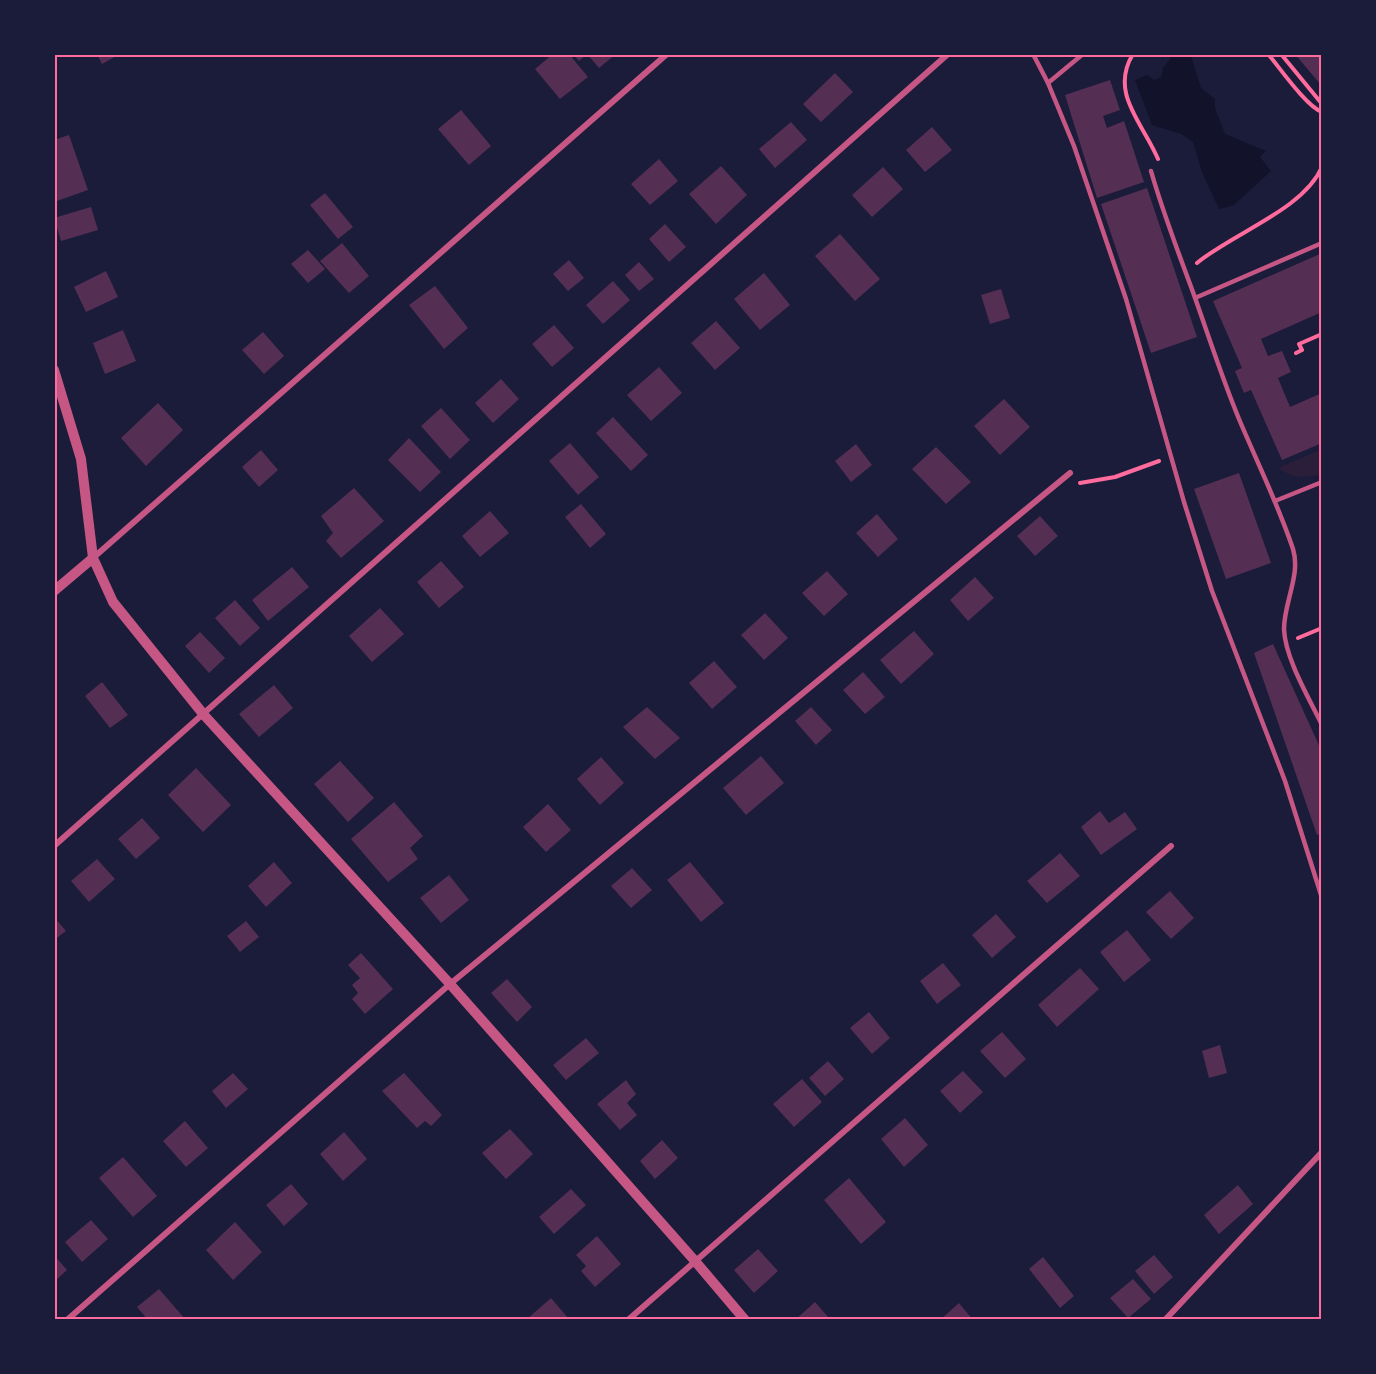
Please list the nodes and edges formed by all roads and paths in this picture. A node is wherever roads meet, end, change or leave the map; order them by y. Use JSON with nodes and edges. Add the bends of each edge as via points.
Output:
{"nodes":[{"id":1,"x":666,"y":54,"type":"edge"},
{"id":2,"x":948,"y":54,"type":"edge"},
{"id":3,"x":1033,"y":54,"type":"edge"},
{"id":4,"x":1083,"y":54,"type":"edge"},
{"id":5,"x":1133,"y":54,"type":"edge"},
{"id":6,"x":1269,"y":54,"type":"edge"},
{"id":7,"x":1281,"y":54,"type":"edge"},
{"id":8,"x":1048,"y":83,"type":"junction"},
{"id":9,"x":1322,"y":104,"type":"edge"},
{"id":10,"x":1322,"y":112,"type":"edge"},
{"id":11,"x":1322,"y":167,"type":"edge"},
{"id":12,"x":1152,"y":174,"type":"joint"},
{"id":13,"x":1322,"y":243,"type":"edge"},
{"id":14,"x":1194,"y":266,"type":"dead end"},
{"id":15,"x":1196,"y":298,"type":"junction"},
{"id":16,"x":1322,"y":334,"type":"edge"},
{"id":17,"x":1296,"y":352,"type":"dead end"},
{"id":18,"x":54,"y":370,"type":"edge"},
{"id":19,"x":1172,"y":456,"type":"junction"},
{"id":20,"x":1070,"y":473,"type":"joint"},
{"id":21,"x":1322,"y":482,"type":"edge"},
{"id":22,"x":1275,"y":501,"type":"junction"},
{"id":23,"x":93,"y":558,"type":"junction"},
{"id":24,"x":54,"y":591,"type":"edge"},
{"id":25,"x":1322,"y":628,"type":"edge"},
{"id":26,"x":1286,"y":643,"type":"junction"},
{"id":27,"x":204,"y":715,"type":"junction"},
{"id":28,"x":1322,"y":725,"type":"edge"},
{"id":29,"x":54,"y":846,"type":"edge"},
{"id":30,"x":1171,"y":846,"type":"dead end"},
{"id":31,"x":1322,"y":898,"type":"edge"},
{"id":32,"x":450,"y":984,"type":"junction"},
{"id":33,"x":1322,"y":1152,"type":"edge"},
{"id":34,"x":695,"y":1261,"type":"junction"},
{"id":35,"x":67,"y":1320,"type":"edge"},
{"id":36,"x":628,"y":1320,"type":"edge"},
{"id":37,"x":745,"y":1320,"type":"edge"},
{"id":38,"x":1165,"y":1320,"type":"edge"}],
"edges":[{"from":1,"to":23,"type":"street"},
{"from":2,"to":27,"type":"street"},
{"from":3,"to":8,"type":"lane"},
{"from":4,"to":8,"type":"lane"},
{"from":5,"to":12,"type":"path","via":[[1123,78],[1124,91],[1158,160]]},
{"from":6,"to":10,"type":"path","via":[[1316,110]]},
{"from":7,"to":9,"type":"path"},
{"from":8,"to":19,"type":"lane","via":[[1126,299]]},
{"from":11,"to":14,"type":"path","via":[[1296,200],[1213,250]]},
{"from":12,"to":15,"type":"lane"},
{"from":13,"to":15,"type":"lane"},
{"from":15,"to":22,"type":"lane","via":[[1212,350]]},
{"from":16,"to":17,"type":"path","via":[[1299,344],[1302,350]]},
{"from":18,"to":23,"type":"street","via":[[81,459]]},
{"from":19,"to":20,"type":"path","via":[[1115,477],[1077,484]]},
{"from":19,"to":31,"type":"lane","via":[[1212,591],[1285,782]]},
{"from":20,"to":32,"type":"street"},
{"from":21,"to":22,"type":"lane"},
{"from":22,"to":26,"type":"lane","via":[[1295,561],[1286,611]]},
{"from":23,"to":24,"type":"street"},
{"from":23,"to":27,"type":"street","via":[[113,602]]},
{"from":25,"to":26,"type":"path"},
{"from":26,"to":28,"type":"lane"},
{"from":27,"to":29,"type":"street"},
{"from":27,"to":32,"type":"street"},
{"from":30,"to":34,"type":"street"},
{"from":32,"to":34,"type":"street"},
{"from":32,"to":35,"type":"street"},
{"from":33,"to":38,"type":"street"},
{"from":34,"to":36,"type":"street"},
{"from":34,"to":37,"type":"street"}]}
